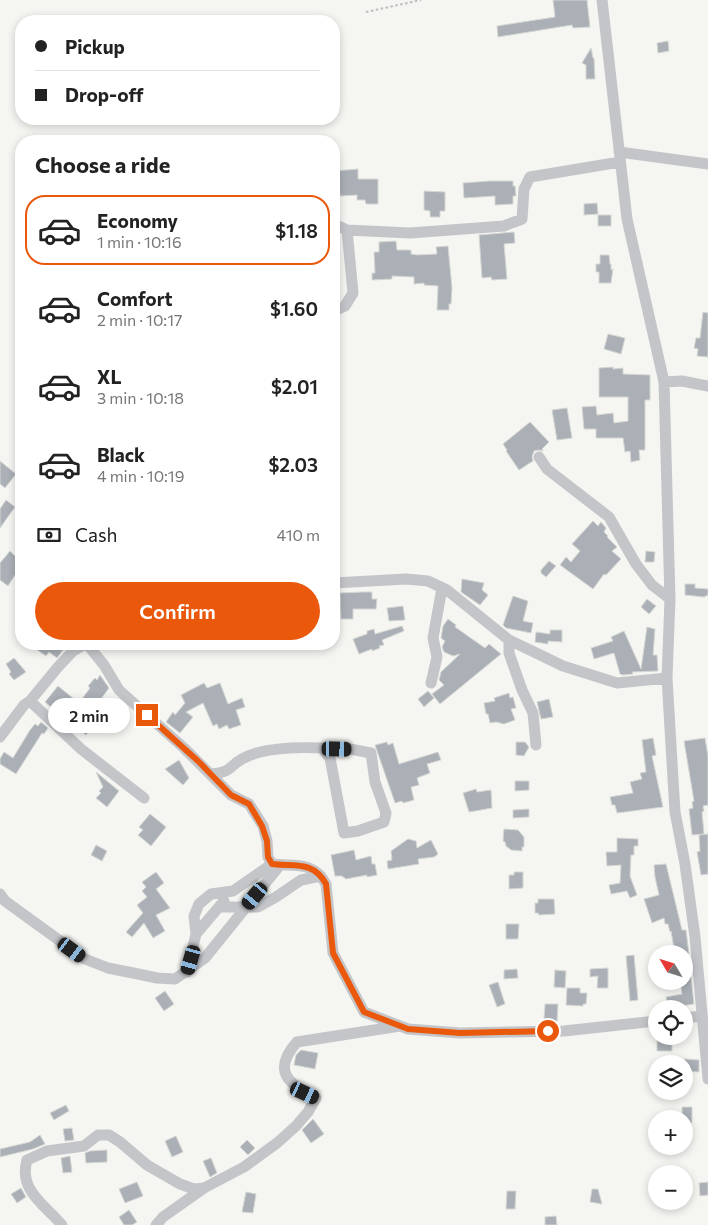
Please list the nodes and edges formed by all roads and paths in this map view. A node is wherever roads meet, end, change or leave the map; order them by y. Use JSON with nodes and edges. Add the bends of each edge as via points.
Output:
{"nodes":[{"id":1,"x":421,"y":0,"type":"edge"},
{"id":2,"x":602,"y":0,"type":"edge"},
{"id":3,"x":366,"y":12,"type":"dead end"},
{"id":4,"x":619,"y":157,"type":"junction"},
{"id":5,"x":708,"y":164,"type":"edge"},
{"id":6,"x":340,"y":227,"type":"edge"},
{"id":7,"x":347,"y":230,"type":"junction"},
{"id":8,"x":340,"y":308,"type":"edge"},
{"id":9,"x":664,"y":382,"type":"junction"},
{"id":10,"x":708,"y":386,"type":"edge"},
{"id":11,"x":540,"y":457,"type":"dead end"},
{"id":12,"x":340,"y":583,"type":"edge"},
{"id":13,"x":442,"y":588,"type":"junction"},
{"id":14,"x":670,"y":599,"type":"junction"},
{"id":15,"x":509,"y":640,"type":"junction"},
{"id":16,"x":76,"y":650,"type":"edge"},
{"id":17,"x":91,"y":650,"type":"edge"},
{"id":18,"x":667,"y":678,"type":"junction"},
{"id":19,"x":431,"y":682,"type":"dead end"},
{"id":20,"x":30,"y":701,"type":"junction"},
{"id":21,"x":2,"y":730,"type":"edge"},
{"id":22,"x":536,"y":745,"type":"dead end"},
{"id":23,"x":323,"y":749,"type":"junction"},
{"id":24,"x":212,"y":774,"type":"junction"},
{"id":25,"x":144,"y":798,"type":"dead end"},
{"id":26,"x":276,"y":864,"type":"junction"},
{"id":27,"x":321,"y":876,"type":"junction"},
{"id":28,"x":233,"y":891,"type":"junction"},
{"id":29,"x":0,"y":894,"type":"edge"},
{"id":30,"x":219,"y":907,"type":"junction"},
{"id":31,"x":245,"y":908,"type":"junction"},
{"id":32,"x":196,"y":934,"type":"junction"},
{"id":33,"x":187,"y":972,"type":"junction"},
{"id":34,"x":704,"y":1008,"type":"edge"},
{"id":35,"x":364,"y":1012,"type":"junction"},
{"id":36,"x":648,"y":1022,"type":"edge"},
{"id":37,"x":400,"y":1026,"type":"junction"},
{"id":38,"x":366,"y":1031,"type":"junction"},
{"id":39,"x":708,"y":1079,"type":"edge"},
{"id":40,"x":204,"y":1188,"type":"junction"},
{"id":41,"x":62,"y":1225,"type":"edge"},
{"id":42,"x":156,"y":1225,"type":"edge"}],
"edges":[{"from":1,"to":3,"type":"path"},
{"from":2,"to":4,"type":"street"},
{"from":4,"to":5,"type":"street"},
{"from":4,"to":7,"type":"street","via":[[530,178],[524,190],[522,219],[504,226],[410,233]]},
{"from":4,"to":9,"type":"street","via":[[627,219]]},
{"from":6,"to":7,"type":"street"},
{"from":7,"to":8,"type":"street","via":[[353,293]]},
{"from":9,"to":10,"type":"street","via":[[682,381]]},
{"from":9,"to":14,"type":"street"},
{"from":11,"to":14,"type":"street","via":[[547,469],[609,517],[636,564],[652,585]]},
{"from":12,"to":13,"type":"street","via":[[406,579],[428,581]]},
{"from":13,"to":15,"type":"street"},
{"from":13,"to":19,"type":"street","via":[[433,638],[437,657]]},
{"from":14,"to":18,"type":"street"},
{"from":15,"to":18,"type":"street","via":[[563,666],[617,683]]},
{"from":15,"to":22,"type":"street","via":[[509,653],[533,713]]},
{"from":16,"to":20,"type":"street"},
{"from":17,"to":24,"type":"street","via":[[119,690]]},
{"from":18,"to":34,"type":"street","via":[[675,812]]},
{"from":20,"to":21,"type":"street"},
{"from":20,"to":25,"type":"street","via":[[81,749]]},
{"from":23,"to":23,"type":"street","via":[[330,758],[344,833],[384,822],[386,813],[375,782],[371,753]]},
{"from":23,"to":24,"type":"street","via":[[305,747],[263,752],[242,759],[225,773]]},
{"from":24,"to":26,"type":"street","via":[[231,795],[249,804],[262,826],[268,857]]},
{"from":26,"to":27,"type":"street","via":[[301,865]]},
{"from":26,"to":28,"type":"street"},
{"from":26,"to":31,"type":"street"},
{"from":27,"to":31,"type":"street","via":[[301,880],[258,907]]},
{"from":27,"to":35,"type":"street","via":[[326,884],[333,953]]},
{"from":28,"to":30,"type":"street"},
{"from":28,"to":32,"type":"street","via":[[211,894],[199,904],[194,916]]},
{"from":29,"to":33,"type":"street","via":[[85,959],[108,968],[157,978],[175,980]]},
{"from":30,"to":31,"type":"street"},
{"from":30,"to":32,"type":"street"},
{"from":31,"to":33,"type":"street","via":[[205,958]]},
{"from":32,"to":33,"type":"street"},
{"from":34,"to":39,"type":"street"},
{"from":35,"to":37,"type":"street"},
{"from":35,"to":38,"type":"street"},
{"from":36,"to":37,"type":"street","via":[[531,1032],[460,1033]]},
{"from":37,"to":38,"type":"street"},
{"from":38,"to":40,"type":"street","via":[[297,1042],[284,1062],[285,1072],[298,1089],[316,1098],[308,1112],[261,1155]]},
{"from":40,"to":41,"type":"street","via":[[194,1189],[180,1184],[147,1165],[109,1136],[98,1135],[84,1146],[47,1151],[27,1160],[25,1180]]},
{"from":40,"to":42,"type":"street","via":[[163,1216]]}]}
